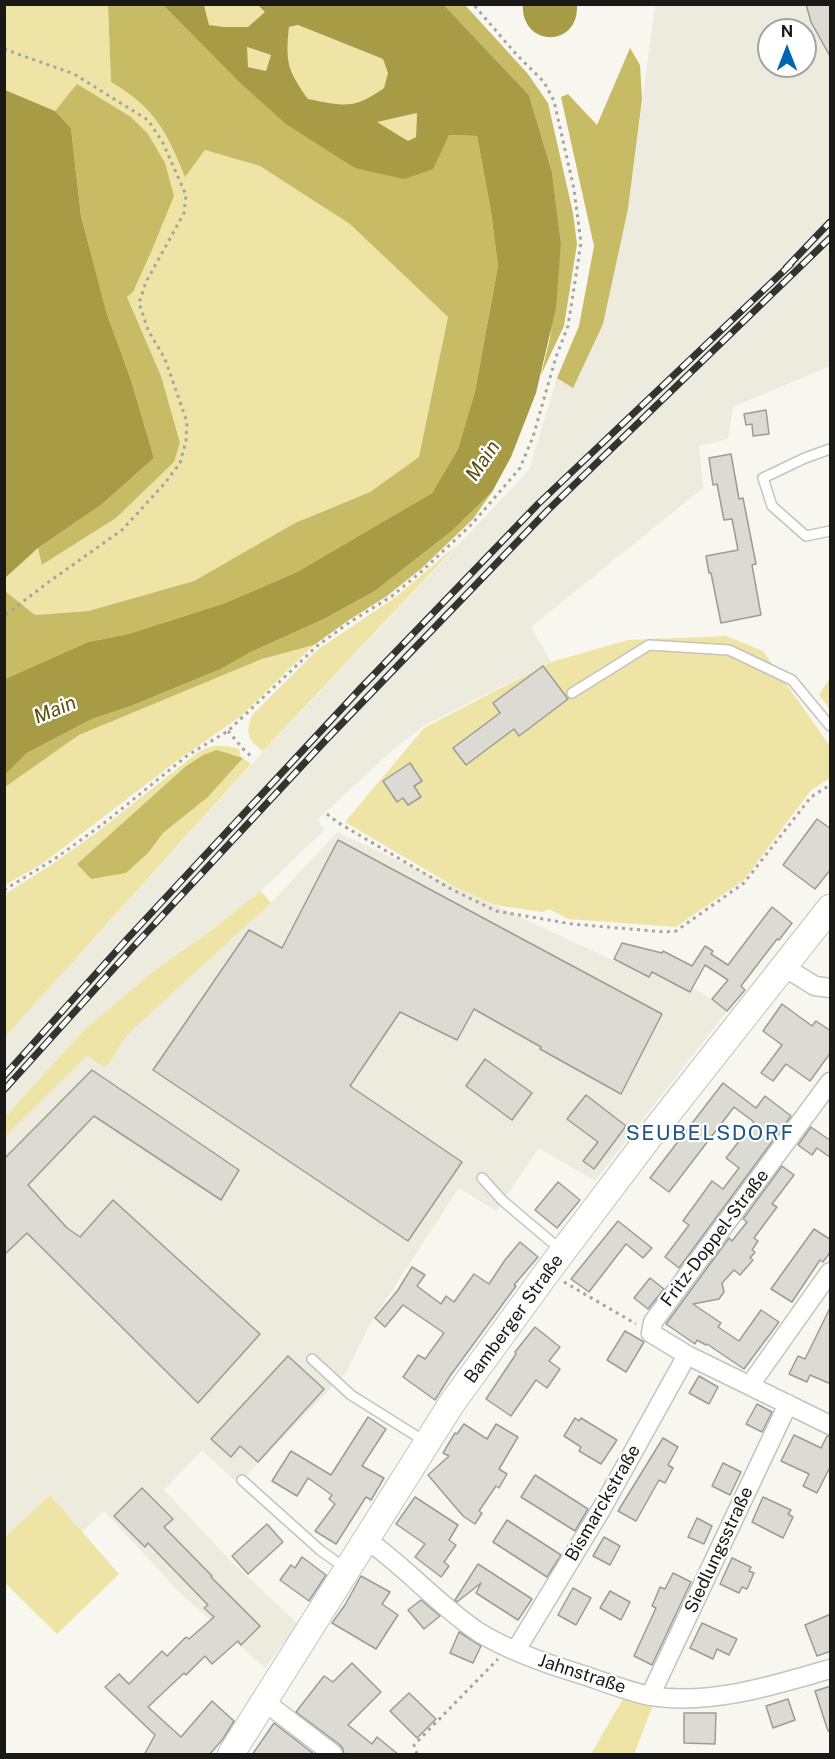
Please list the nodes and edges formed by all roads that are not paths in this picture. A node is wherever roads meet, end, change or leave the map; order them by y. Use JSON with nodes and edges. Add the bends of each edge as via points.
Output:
{"nodes":[{"id":1,"x":831,"y":449,"type":"edge"},
{"id":2,"x":831,"y":531,"type":"edge"},
{"id":3,"x":572,"y":693,"type":"dead end"},
{"id":4,"x":831,"y":726,"type":"edge"},
{"id":5,"x":831,"y":908,"type":"edge"},
{"id":6,"x":784,"y":966,"type":"junction"},
{"id":7,"x":831,"y":988,"type":"edge"},
{"id":8,"x":831,"y":1082,"type":"edge"},
{"id":9,"x":482,"y":1178,"type":"dead end"},
{"id":10,"x":563,"y":1251,"type":"junction"},
{"id":11,"x":831,"y":1272,"type":"edge"},
{"id":12,"x":687,"y":1355,"type":"junction"},
{"id":13,"x":312,"y":1359,"type":"dead end"},
{"id":14,"x":750,"y":1385,"type":"junction"},
{"id":15,"x":788,"y":1404,"type":"junction"},
{"id":16,"x":831,"y":1425,"type":"edge"},
{"id":17,"x":426,"y":1443,"type":"junction"},
{"id":18,"x":242,"y":1480,"type":"dead end"},
{"id":19,"x":367,"y":1540,"type":"junction"},
{"id":20,"x":348,"y":1570,"type":"junction"},
{"id":21,"x":513,"y":1649,"type":"junction"},
{"id":22,"x":831,"y":1670,"type":"edge"},
{"id":23,"x":650,"y":1696,"type":"junction"},
{"id":24,"x":265,"y":1702,"type":"junction"},
{"id":25,"x":231,"y":1755,"type":"edge"},
{"id":26,"x":333,"y":1755,"type":"edge"}],
"edges":[{"from":1,"to":2,"type":"lane","via":[[763,478],[772,506],[806,536]]},
{"from":3,"to":4,"type":"lane","via":[[649,645],[729,650],[792,681]]},
{"from":5,"to":6,"type":"street","name":"Bamberger Straße"},
{"from":6,"to":7,"type":"street","via":[[815,986]]},
{"from":6,"to":10,"type":"street","name":"Bamberger Straße"},
{"from":8,"to":12,"type":"street","name":"Fritz-Doppel-Straße","via":[[653,1322],[651,1333]]},
{"from":9,"to":10,"type":"lane","via":[[503,1201]]},
{"from":10,"to":17,"type":"street","name":"Bamberger Straße"},
{"from":11,"to":14,"type":"street"},
{"from":12,"to":14,"type":"street"},
{"from":12,"to":21,"type":"street","name":"Bismarckstraße","via":[[602,1508]]},
{"from":13,"to":17,"type":"lane","via":[[351,1395]]},
{"from":14,"to":15,"type":"street"},
{"from":15,"to":16,"type":"street"},
{"from":15,"to":23,"type":"street","name":"Siedlungsstraße"},
{"from":17,"to":19,"type":"street","name":"Bamberger Straße"},
{"from":18,"to":20,"type":"lane"},
{"from":19,"to":20,"type":"street","name":"Bamberger Straße"},
{"from":19,"to":21,"type":"street","name":"Jahnstraße","via":[[480,1632]]},
{"from":20,"to":24,"type":"street","name":"Bamberger Straße"},
{"from":21,"to":23,"type":"street","name":"Jahnstraße"},
{"from":22,"to":23,"type":"street","name":"Jahnstraße","via":[[714,1697]]},
{"from":24,"to":25,"type":"street","name":"Bamberger Straße"},
{"from":24,"to":26,"type":"street"}]}
